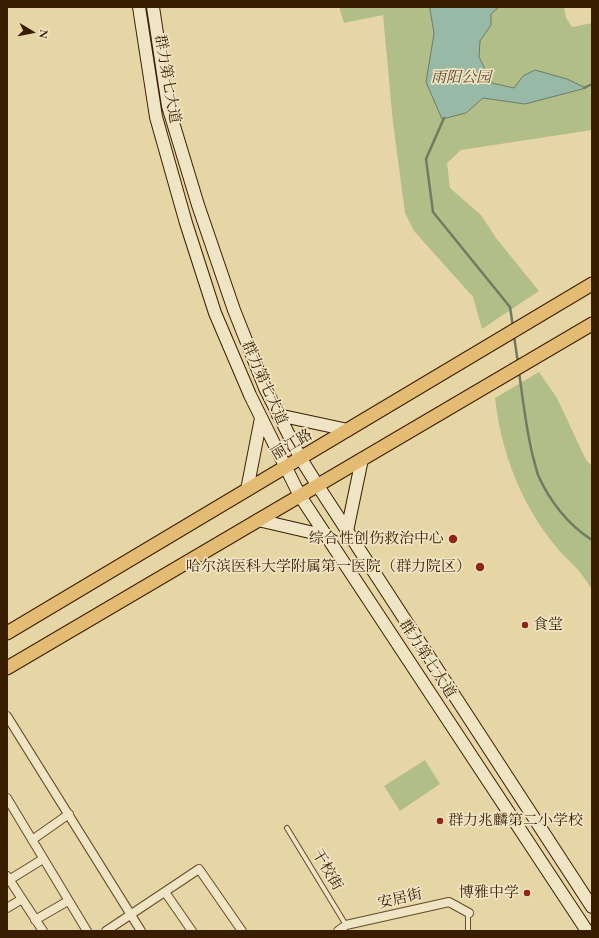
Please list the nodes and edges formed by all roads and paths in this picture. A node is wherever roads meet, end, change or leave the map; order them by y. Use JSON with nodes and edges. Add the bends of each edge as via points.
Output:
{"nodes":[{"id":1,"x":139,"y":7,"type":"edge"},
{"id":2,"x":153,"y":7,"type":"edge"},
{"id":3,"x":592,"y":284,"type":"edge"},
{"id":4,"x":592,"y":324,"type":"edge"},
{"id":5,"x":278,"y":415,"type":"junction"},
{"id":6,"x":261,"y":418,"type":"junction"},
{"id":7,"x":348,"y":430,"type":"junction"},
{"id":8,"x":301,"y":459,"type":"junction"},
{"id":9,"x":362,"y":459,"type":"junction"},
{"id":10,"x":285,"y":468,"type":"junction"},
{"id":11,"x":318,"y":486,"type":"junction"},
{"id":12,"x":247,"y":490,"type":"junction"},
{"id":13,"x":300,"y":496,"type":"junction"},
{"id":14,"x":258,"y":520,"type":"junction"},
{"id":15,"x":347,"y":530,"type":"junction"},
{"id":16,"x":327,"y":536,"type":"junction"},
{"id":17,"x":7,"y":633,"type":"edge"},
{"id":18,"x":7,"y":668,"type":"edge"},
{"id":19,"x":7,"y":716,"type":"edge"},
{"id":20,"x":10,"y":728,"type":"edge"},
{"id":21,"x":7,"y":798,"type":"edge"},
{"id":22,"x":69,"y":814,"type":"junction"},
{"id":23,"x":287,"y":828,"type":"dead end"},
{"id":24,"x":32,"y":840,"type":"junction"},
{"id":25,"x":43,"y":859,"type":"junction"},
{"id":26,"x":8,"y":878,"type":"edge"},
{"id":27,"x":165,"y":892,"type":"junction"},
{"id":28,"x":22,"y":899,"type":"junction"},
{"id":29,"x":68,"y":900,"type":"junction"},
{"id":30,"x":592,"y":907,"type":"edge"},
{"id":31,"x":7,"y":908,"type":"edge"},
{"id":32,"x":468,"y":913,"type":"joint"},
{"id":33,"x":131,"y":914,"type":"junction"},
{"id":34,"x":36,"y":920,"type":"junction"},
{"id":35,"x":346,"y":925,"type":"junction"},
{"id":36,"x":43,"y":931,"type":"edge"},
{"id":37,"x":86,"y":931,"type":"edge"},
{"id":38,"x":106,"y":931,"type":"edge"},
{"id":39,"x":141,"y":931,"type":"edge"},
{"id":40,"x":192,"y":931,"type":"edge"},
{"id":41,"x":242,"y":931,"type":"edge"},
{"id":42,"x":338,"y":931,"type":"edge"},
{"id":43,"x":468,"y":931,"type":"edge"},
{"id":44,"x":587,"y":931,"type":"edge"}],
"edges":[{"from":1,"to":6,"type":"main road","name":"群力第七大道","via":[[156,117],[186,223],[215,312]]},
{"from":2,"to":5,"type":"main road","name":"群力第七大道","via":[[168,106],[198,205],[234,310]]},
{"from":3,"to":7,"type":"main road","name":"丽江路"},
{"from":4,"to":9,"type":"main road"},
{"from":5,"to":7,"type":"main road"},
{"from":5,"to":8,"type":"main road","name":"群力第七大道"},
{"from":6,"to":10,"type":"main road","name":"群力第七大道"},
{"from":6,"to":12,"type":"main road"},
{"from":7,"to":8,"type":"main road","name":"丽江路"},
{"from":8,"to":10,"type":"main road","name":"丽江路"},
{"from":8,"to":11,"type":"main road","name":"群力第七大道"},
{"from":9,"to":11,"type":"main road"},
{"from":9,"to":15,"type":"main road"},
{"from":10,"to":12,"type":"main road","name":"丽江路"},
{"from":10,"to":13,"type":"main road","name":"群力第七大道"},
{"from":11,"to":13,"type":"main road"},
{"from":11,"to":15,"type":"main road","name":"群力第七大道"},
{"from":12,"to":17,"type":"main road","name":"丽江路"},
{"from":13,"to":14,"type":"main road"},
{"from":13,"to":16,"type":"main road","name":"群力第七大道"},
{"from":14,"to":16,"type":"main road"},
{"from":14,"to":18,"type":"main road"},
{"from":15,"to":30,"type":"main road","name":"群力第七大道"},
{"from":16,"to":44,"type":"main road","name":"群力第七大道"},
{"from":19,"to":20,"type":"street"},
{"from":20,"to":22,"type":"street"},
{"from":21,"to":24,"type":"street"},
{"from":22,"to":24,"type":"street"},
{"from":22,"to":33,"type":"street"},
{"from":23,"to":35,"type":"lane","name":"干校街"},
{"from":24,"to":25,"type":"street"},
{"from":25,"to":26,"type":"street"},
{"from":25,"to":29,"type":"street"},
{"from":26,"to":28,"type":"street"},
{"from":27,"to":33,"type":"street"},
{"from":27,"to":40,"type":"street"},
{"from":27,"to":41,"type":"street","via":[[199,869]]},
{"from":28,"to":31,"type":"street"},
{"from":28,"to":34,"type":"street"},
{"from":29,"to":34,"type":"street"},
{"from":29,"to":37,"type":"street"},
{"from":32,"to":35,"type":"street","name":"安居街","via":[[449,902]]},
{"from":32,"to":43,"type":"lane"},
{"from":33,"to":38,"type":"street"},
{"from":33,"to":39,"type":"street"},
{"from":34,"to":36,"type":"street"},
{"from":35,"to":42,"type":"street","name":"安居街"}]}
